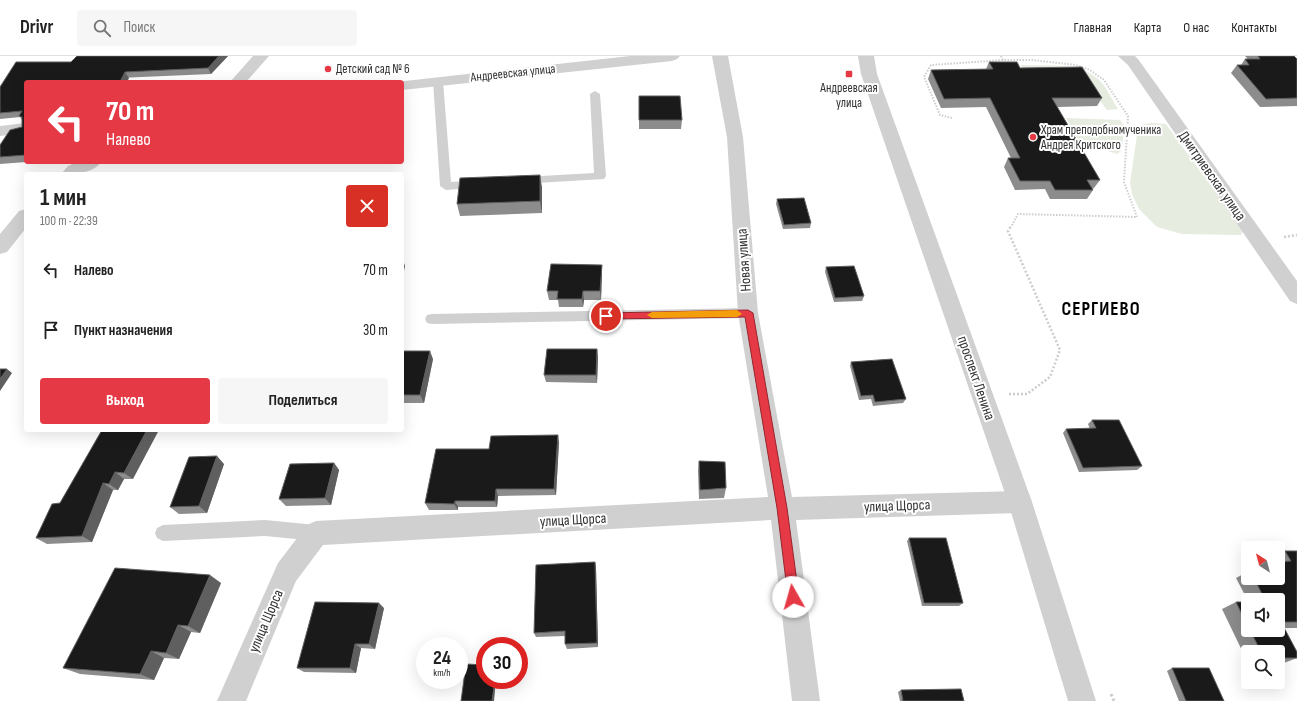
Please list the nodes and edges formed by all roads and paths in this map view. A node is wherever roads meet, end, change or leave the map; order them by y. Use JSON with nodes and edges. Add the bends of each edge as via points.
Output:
{"nodes":[{"id":1,"x":261,"y":56,"type":"edge"},
{"id":2,"x":672,"y":56,"type":"edge"},
{"id":3,"x":720,"y":56,"type":"edge"},
{"id":4,"x":866,"y":56,"type":"edge"},
{"id":5,"x":1001,"y":56,"type":"edge"},
{"id":6,"x":1126,"y":56,"type":"edge"},
{"id":7,"x":1003,"y":60,"type":"junction"},
{"id":8,"x":240,"y":80,"type":"edge"},
{"id":9,"x":438,"y":81,"type":"junction"},
{"id":10,"x":404,"y":85,"type":"edge"},
{"id":11,"x":595,"y":94,"type":"dead end"},
{"id":12,"x":952,"y":118,"type":"dead end"},
{"id":13,"x":24,"y":128,"type":"edge"},
{"id":14,"x":0,"y":130,"type":"edge"},
{"id":15,"x":88,"y":164,"type":"edge"},
{"id":16,"x":72,"y":172,"type":"edge"},
{"id":17,"x":515,"y":181,"type":"edge"},
{"id":18,"x":492,"y":183,"type":"edge"},
{"id":19,"x":24,"y":217,"type":"edge"},
{"id":20,"x":0,"y":247,"type":"edge"},
{"id":21,"x":1297,"y":296,"type":"edge"},
{"id":22,"x":748,"y":313,"type":"junction"},
{"id":23,"x":432,"y":319,"type":"dead end"},
{"id":24,"x":1006,"y":394,"type":"dead end"},
{"id":25,"x":1020,"y":502,"type":"junction"},
{"id":26,"x":782,"y":508,"type":"junction"},
{"id":27,"x":163,"y":532,"type":"dead end"},
{"id":28,"x":316,"y":533,"type":"junction"},
{"id":29,"x":231,"y":701,"type":"edge"},
{"id":30,"x":806,"y":701,"type":"edge"},
{"id":31,"x":1082,"y":701,"type":"edge"}],
"edges":[{"from":1,"to":8,"type":"street"},
{"from":2,"to":9,"type":"street","name":"Андреевская улица"},
{"from":3,"to":22,"type":"street","name":"Новая улица","via":[[735,137]]},
{"from":4,"to":25,"type":"street","name":"проспект Ленина","via":[[869,74]]},
{"from":5,"to":7,"type":"path"},
{"from":6,"to":21,"type":"street","name":"Дмитриевская улица","via":[[1133,62]]},
{"from":7,"to":12,"type":"path","via":[[931,66],[924,76],[940,115]]},
{"from":7,"to":24,"type":"path","via":[[1076,65],[1090,70],[1104,80],[1128,116],[1124,182],[1137,216],[1018,214],[1008,231],[1060,350],[1050,377],[1027,394]]},
{"from":9,"to":10,"type":"street","name":"Андреевская улица"},
{"from":9,"to":18,"type":"lane","via":[[446,186]]},
{"from":11,"to":17,"type":"lane","via":[[600,176]]},
{"from":13,"to":14,"type":"street"},
{"from":15,"to":16,"type":"street"},
{"from":19,"to":20,"type":"street"},
{"from":22,"to":23,"type":"lane"},
{"from":22,"to":26,"type":"street","name":"Новая улица"},
{"from":25,"to":26,"type":"street","name":"улица Щорса"},
{"from":25,"to":31,"type":"street","name":"проспект Ленина"},
{"from":26,"to":28,"type":"street","name":"улица Щорса"},
{"from":26,"to":30,"type":"street","name":"Новая улица"},
{"from":27,"to":28,"type":"lane","via":[[265,528]]},
{"from":28,"to":29,"type":"street","name":"улица Щорса","via":[[287,572]]}]}
